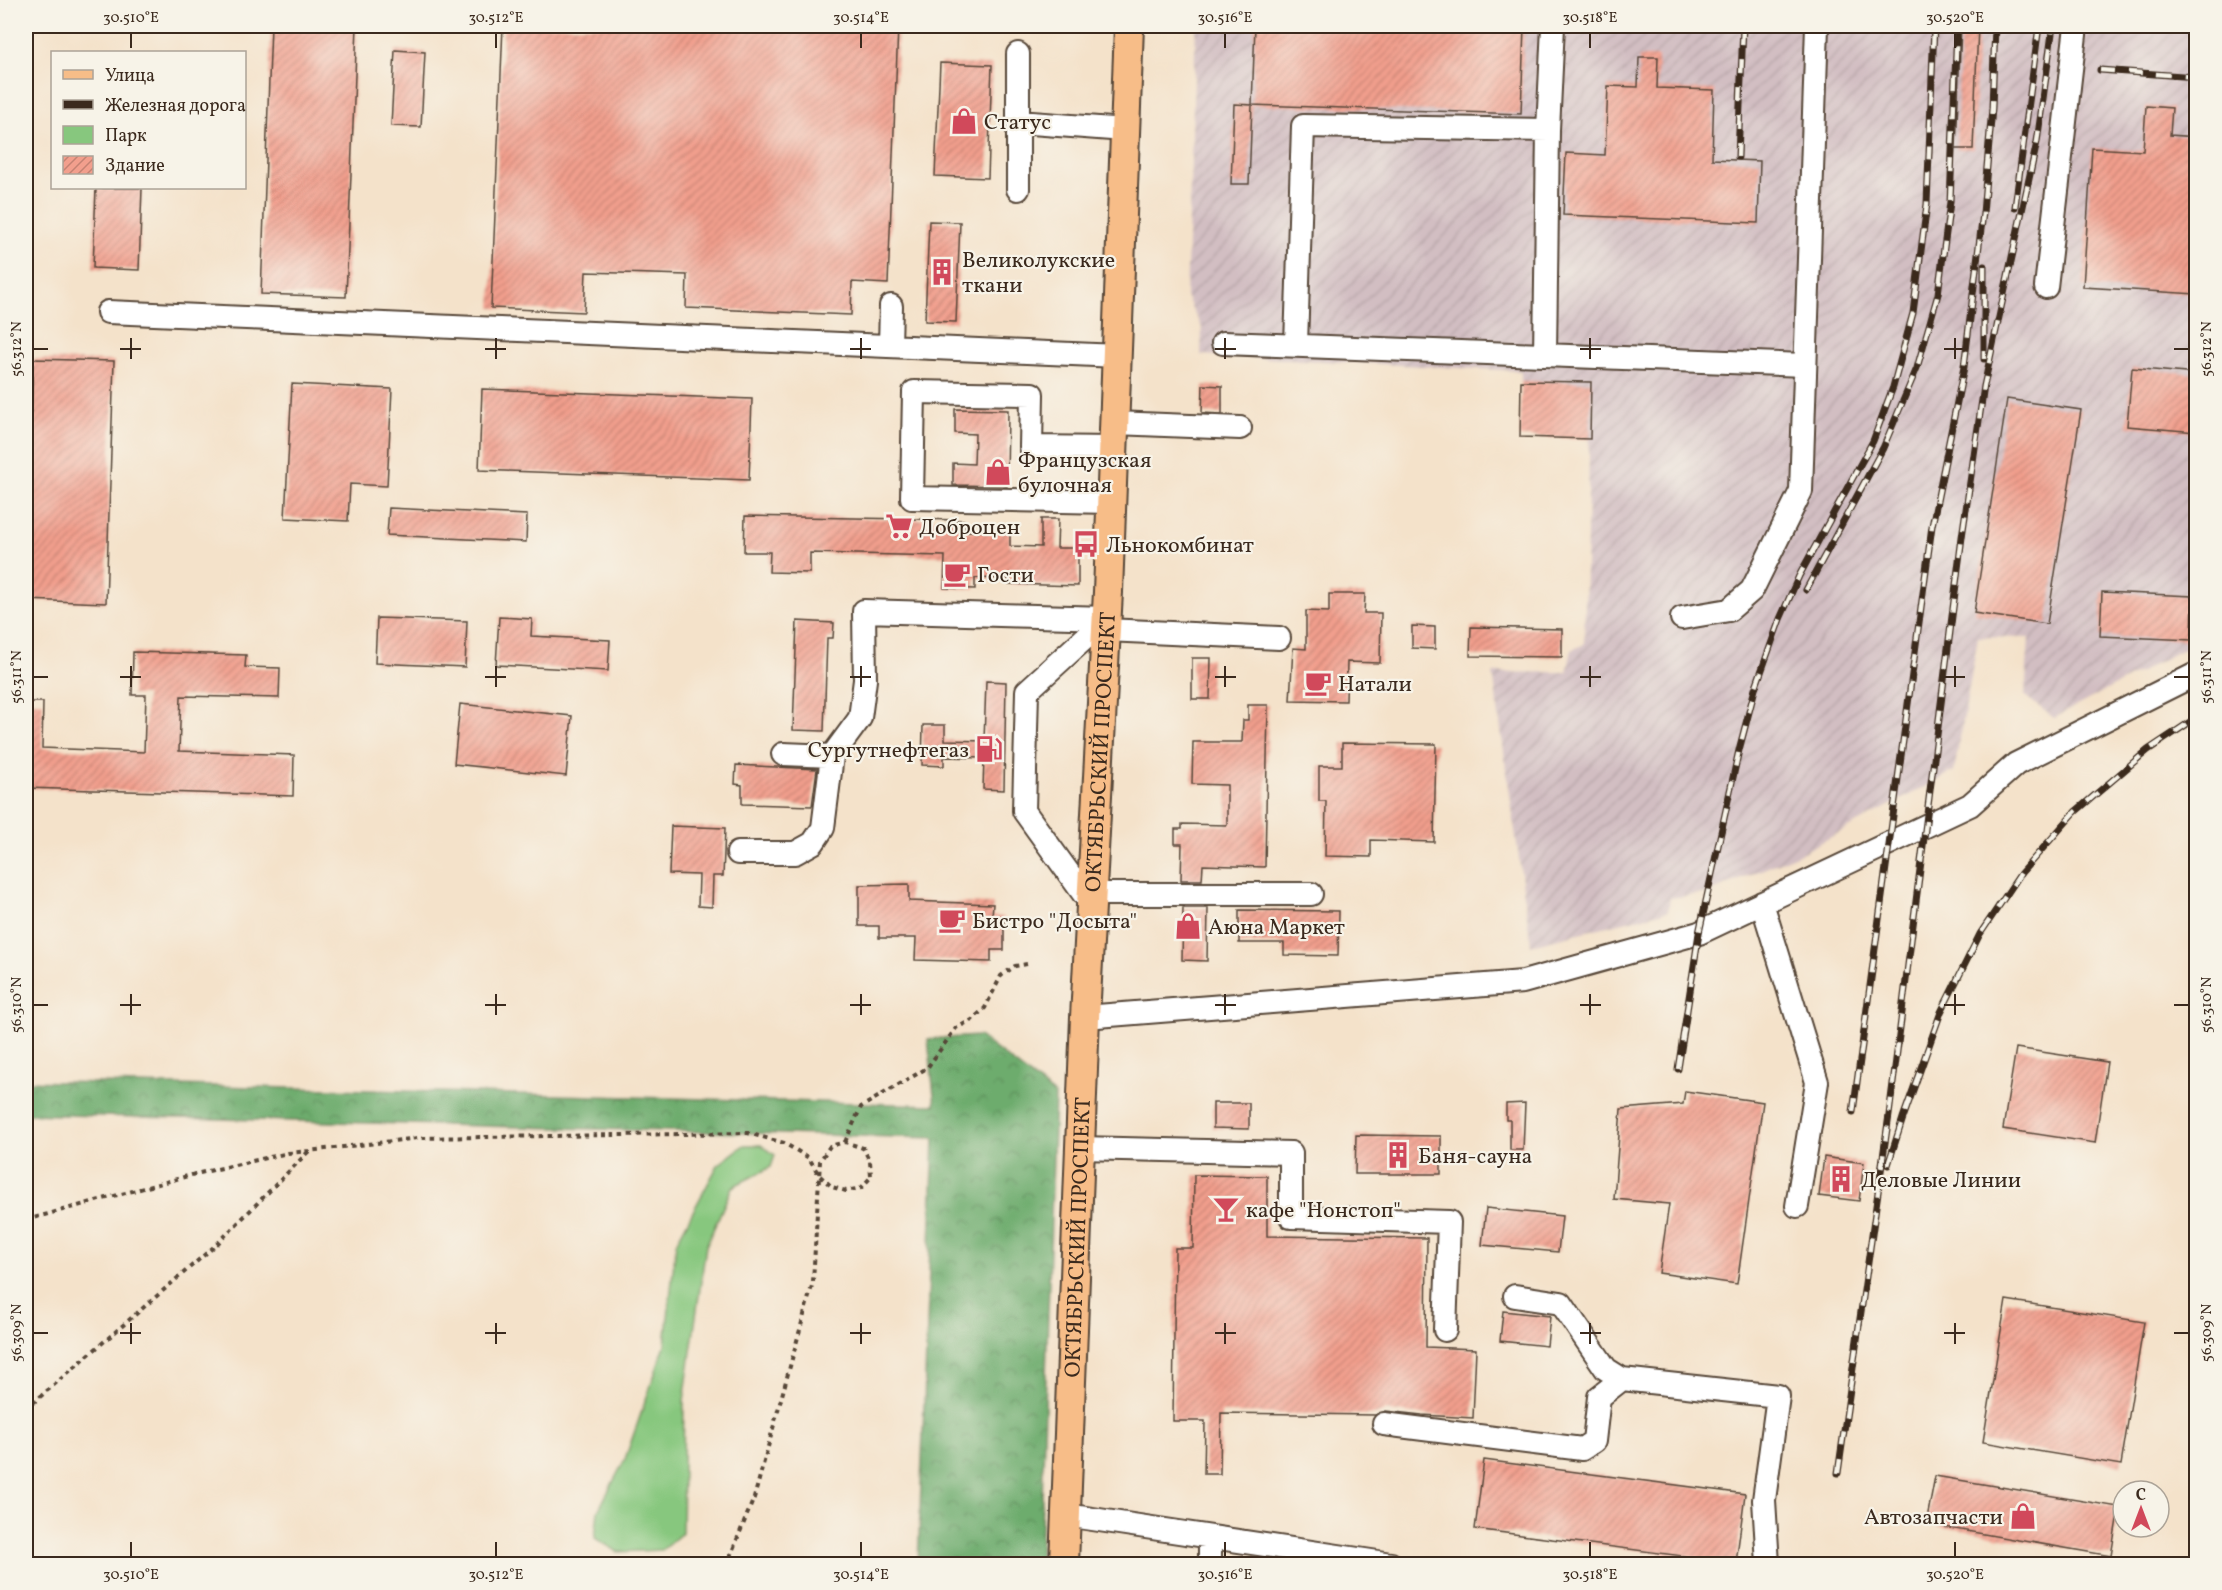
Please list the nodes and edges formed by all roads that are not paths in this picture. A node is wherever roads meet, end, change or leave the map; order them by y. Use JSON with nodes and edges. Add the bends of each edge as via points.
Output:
{"nodes":[{"id":1,"x":1129,"y":26,"type":"edge"},
{"id":2,"x":1553,"y":26,"type":"edge"},
{"id":3,"x":1817,"y":26,"type":"edge"},
{"id":4,"x":2076,"y":26,"type":"edge"},
{"id":5,"x":1018,"y":54,"type":"dead end"},
{"id":6,"x":1018,"y":122,"type":"junction"},
{"id":7,"x":1125,"y":130,"type":"junction"},
{"id":8,"x":1548,"y":130,"type":"junction"},
{"id":9,"x":1018,"y":189,"type":"dead end"},
{"id":10,"x":2046,"y":287,"type":"dead end"},
{"id":11,"x":891,"y":306,"type":"dead end"},
{"id":12,"x":108,"y":312,"type":"dead end"},
{"id":13,"x":1223,"y":343,"type":"dead end"},
{"id":14,"x":1296,"y":345,"type":"junction"},
{"id":15,"x":890,"y":346,"type":"junction"},
{"id":16,"x":1545,"y":355,"type":"junction"},
{"id":17,"x":1118,"y":356,"type":"junction"},
{"id":18,"x":1805,"y":365,"type":"junction"},
{"id":19,"x":1240,"y":428,"type":"dead end"},
{"id":20,"x":1114,"y":436,"type":"junction"},
{"id":21,"x":1111,"y":502,"type":"junction"},
{"id":22,"x":1682,"y":618,"type":"dead end"},
{"id":23,"x":1106,"y":624,"type":"junction"},
{"id":24,"x":1279,"y":638,"type":"dead end"},
{"id":25,"x":2196,"y":674,"type":"edge"},
{"id":26,"x":783,"y":754,"type":"dead end"},
{"id":27,"x":832,"y":756,"type":"junction"},
{"id":28,"x":738,"y":853,"type":"dead end"},
{"id":29,"x":1311,"y":894,"type":"dead end"},
{"id":30,"x":1091,"y":899,"type":"junction"},
{"id":31,"x":1762,"y":903,"type":"junction"},
{"id":32,"x":1085,"y":1017,"type":"junction"},
{"id":33,"x":1080,"y":1148,"type":"junction"},
{"id":34,"x":1797,"y":1206,"type":"dead end"},
{"id":35,"x":1515,"y":1296,"type":"dead end"},
{"id":36,"x":1446,"y":1330,"type":"dead end"},
{"id":37,"x":1622,"y":1379,"type":"junction"},
{"id":38,"x":1384,"y":1424,"type":"dead end"},
{"id":39,"x":1066,"y":1515,"type":"junction"},
{"id":40,"x":1210,"y":1537,"type":"junction"},
{"id":41,"x":1064,"y":1564,"type":"edge"},
{"id":42,"x":1210,"y":1564,"type":"edge"},
{"id":43,"x":1391,"y":1564,"type":"edge"},
{"id":44,"x":1768,"y":1564,"type":"edge"}],
"edges":[{"from":1,"to":7,"type":"main road","name":"ОКТЯБРЬСКИЙ ПРОСПЕКТ"},
{"from":2,"to":8,"type":"street"},
{"from":3,"to":18,"type":"street"},
{"from":4,"to":10,"type":"street"},
{"from":5,"to":6,"type":"street"},
{"from":6,"to":7,"type":"street"},
{"from":6,"to":9,"type":"street"},
{"from":7,"to":17,"type":"main road","name":"ОКТЯБРЬСКИЙ ПРОСПЕКТ"},
{"from":8,"to":14,"type":"street","via":[[1303,126]]},
{"from":8,"to":16,"type":"street"},
{"from":11,"to":15,"type":"street"},
{"from":12,"to":15,"type":"street"},
{"from":13,"to":14,"type":"street"},
{"from":14,"to":16,"type":"street"},
{"from":15,"to":17,"type":"street"},
{"from":16,"to":18,"type":"street"},
{"from":17,"to":20,"type":"main road","name":"ОКТЯБРЬСКИЙ ПРОСПЕКТ"},
{"from":18,"to":22,"type":"street","via":[[1801,491],[1752,590],[1729,610]]},
{"from":19,"to":20,"type":"street"},
{"from":20,"to":21,"type":"main road","name":"ОКТЯБРЬСКИЙ ПРОСПЕКТ"},
{"from":20,"to":21,"type":"street","via":[[1031,447],[1032,394],[914,392],[912,498]]},
{"from":21,"to":23,"type":"main road","name":"ОКТЯБРЬСКИЙ ПРОСПЕКТ"},
{"from":23,"to":24,"type":"street"},
{"from":23,"to":27,"type":"street","via":[[864,610],[865,680],[860,718]]},
{"from":23,"to":30,"type":"main road","name":"ОКТЯБРЬСКИЙ ПРОСПЕКТ"},
{"from":23,"to":30,"type":"street","via":[[1027,691],[1024,811]]},
{"from":25,"to":31,"type":"street","via":[[2016,764],[1970,805]]},
{"from":26,"to":27,"type":"street"},
{"from":27,"to":28,"type":"street","via":[[823,828],[813,843],[795,853]]},
{"from":29,"to":30,"type":"street"},
{"from":30,"to":32,"type":"main road","name":"ОКТЯБРЬСКИЙ ПРОСПЕКТ"},
{"from":31,"to":32,"type":"street","via":[[1699,933],[1523,982]]},
{"from":31,"to":34,"type":"street","via":[[1817,1082]]},
{"from":32,"to":33,"type":"main road","name":"ОКТЯБРЬСКИЙ ПРОСПЕКТ"},
{"from":33,"to":36,"type":"street","via":[[1291,1153],[1291,1217],[1449,1222]]},
{"from":33,"to":39,"type":"main road","name":"ОКТЯБРЬСКИЙ ПРОСПЕКТ"},
{"from":35,"to":37,"type":"street","via":[[1561,1303],[1606,1369]]},
{"from":37,"to":38,"type":"street","via":[[1599,1397],[1594,1441],[1582,1449]]},
{"from":37,"to":44,"type":"street","via":[[1778,1396],[1764,1500]]},
{"from":39,"to":40,"type":"street"},
{"from":39,"to":41,"type":"main road","name":"ОКТЯБРЬСКИЙ ПРОСПЕКТ"},
{"from":40,"to":42,"type":"street"},
{"from":40,"to":43,"type":"street"}]}
